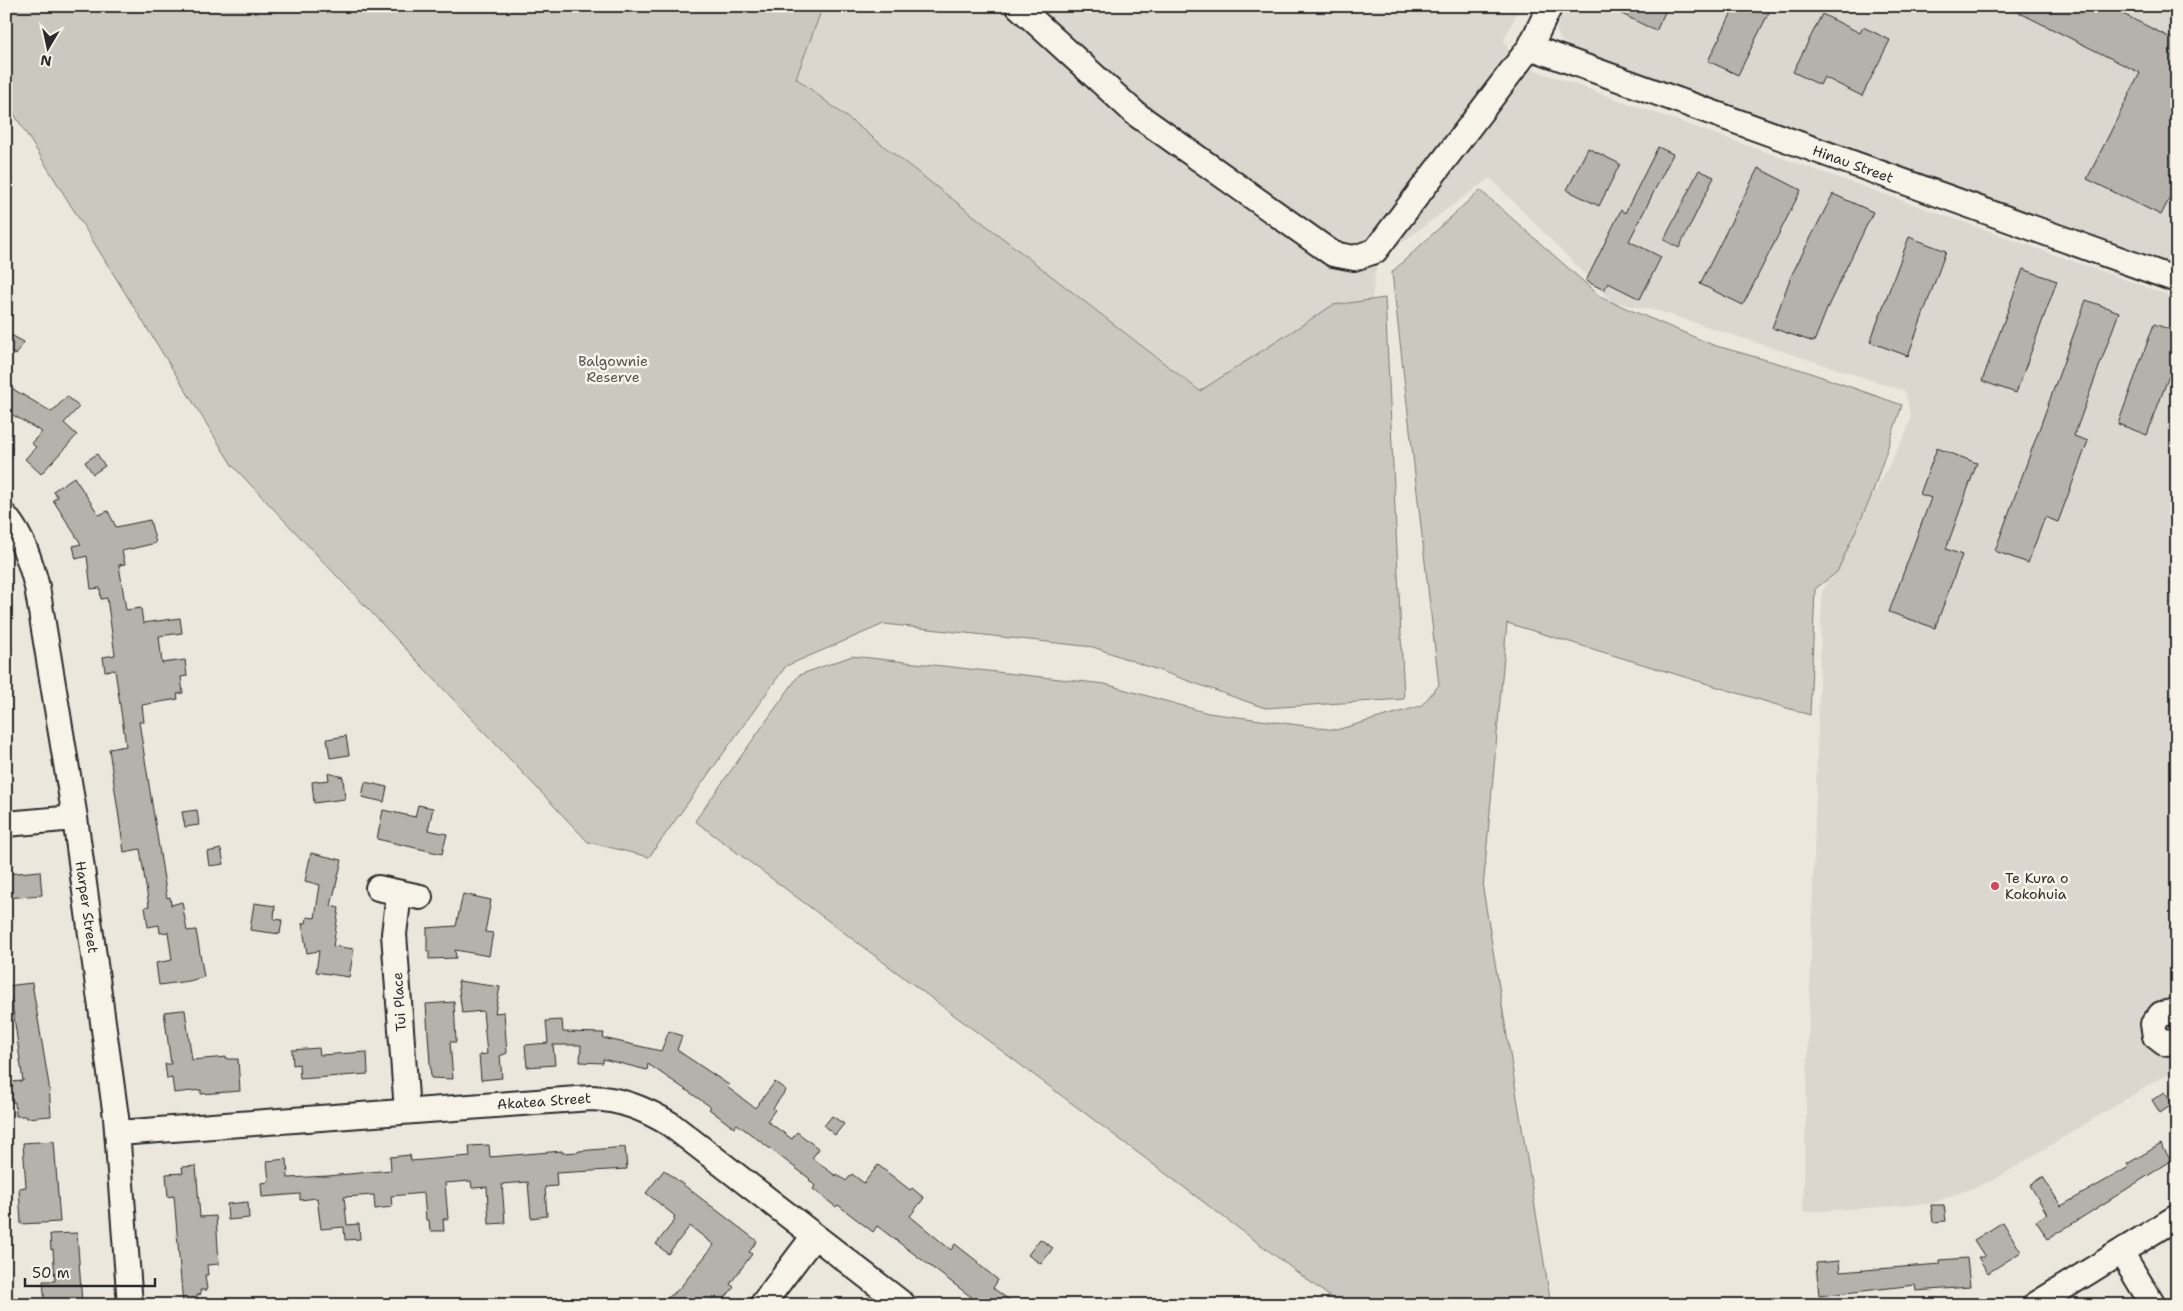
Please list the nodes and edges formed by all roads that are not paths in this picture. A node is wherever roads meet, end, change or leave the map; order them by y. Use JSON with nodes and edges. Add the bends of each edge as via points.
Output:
{"nodes":[{"id":1,"x":1018,"y":6,"type":"edge"},
{"id":2,"x":1550,"y":6,"type":"edge"},
{"id":3,"x":1530,"y":47,"type":"junction"},
{"id":4,"x":2177,"y":280,"type":"edge"},
{"id":5,"x":6,"y":517,"type":"edge"},
{"id":6,"x":75,"y":818,"type":"junction"},
{"id":7,"x":6,"y":824,"type":"edge"},
{"id":8,"x":399,"y":892,"type":"dead end"},
{"id":9,"x":2177,"y":1011,"type":"edge"},
{"id":10,"x":2177,"y":1042,"type":"edge"},
{"id":11,"x":407,"y":1111,"type":"junction"},
{"id":12,"x":118,"y":1133,"type":"junction"},
{"id":13,"x":2177,"y":1217,"type":"edge"},
{"id":14,"x":814,"y":1236,"type":"junction"},
{"id":15,"x":2120,"y":1252,"type":"junction"},
{"id":16,"x":130,"y":1305,"type":"edge"},
{"id":17,"x":762,"y":1305,"type":"edge"},
{"id":18,"x":904,"y":1305,"type":"edge"},
{"id":19,"x":2035,"y":1305,"type":"edge"},
{"id":20,"x":2153,"y":1305,"type":"edge"}],
"edges":[{"from":1,"to":3,"type":"street","via":[[1136,114],[1333,254],[1354,258],[1375,251]]},
{"from":2,"to":3,"type":"street"},
{"from":3,"to":4,"type":"street","name":"Hinau Street"},
{"from":5,"to":6,"type":"street","name":"Harper Street","via":[[31,562],[37,587]]},
{"from":6,"to":7,"type":"street"},
{"from":6,"to":12,"type":"street","name":"Harper Street"},
{"from":8,"to":11,"type":"street","name":"Tui Place","via":[[394,934]]},
{"from":9,"to":10,"type":"street","via":[[2161,1014],[2153,1024],[2155,1036],[2164,1043]]},
{"from":11,"to":12,"type":"street","name":"Akatea Street"},
{"from":11,"to":14,"type":"street","name":"Akatea Street","via":[[591,1098],[630,1104],[670,1124]]},
{"from":12,"to":16,"type":"street","name":"Harper Street"},
{"from":13,"to":15,"type":"street"},
{"from":14,"to":17,"type":"street"},
{"from":14,"to":18,"type":"street","name":"Akatea Street"},
{"from":15,"to":19,"type":"street"},
{"from":15,"to":20,"type":"street"}]}
